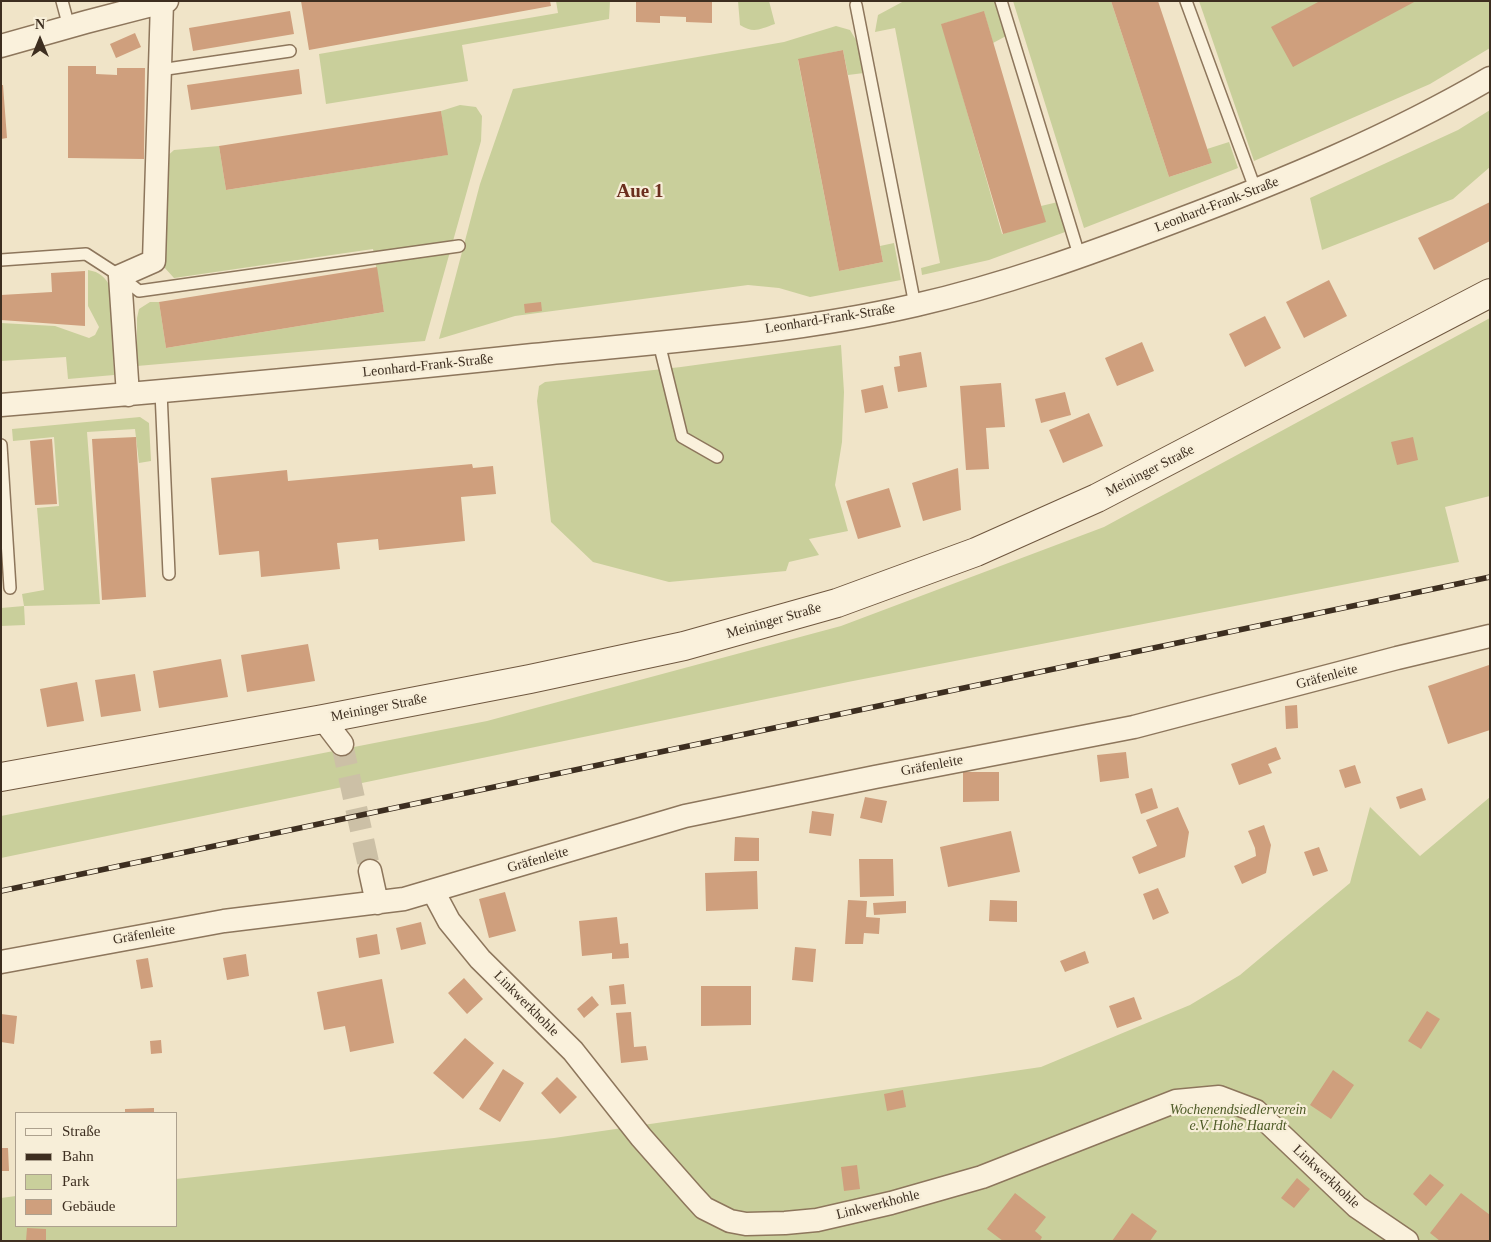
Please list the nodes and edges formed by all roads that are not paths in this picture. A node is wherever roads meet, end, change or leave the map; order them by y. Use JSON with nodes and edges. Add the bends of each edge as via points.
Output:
{"nodes":[{"id":1,"x":62,"y":1,"type":"edge"},
{"id":2,"x":1001,"y":1,"type":"edge"},
{"id":3,"x":1186,"y":1,"type":"edge"},
{"id":4,"x":164,"y":2,"type":"edge"},
{"id":5,"x":856,"y":5,"type":"dead end"},
{"id":6,"x":69,"y":26,"type":"junction"},
{"id":7,"x":1,"y":46,"type":"edge"},
{"id":8,"x":290,"y":51,"type":"dead end"},
{"id":9,"x":160,"y":70,"type":"junction"},
{"id":10,"x":1490,"y":78,"type":"edge"},
{"id":11,"x":1256,"y":191,"type":"junction"},
{"id":12,"x":459,"y":246,"type":"dead end"},
{"id":13,"x":1080,"y":258,"type":"junction"},
{"id":14,"x":1,"y":260,"type":"edge"},
{"id":15,"x":120,"y":276,"type":"junction"},
{"id":16,"x":1490,"y":293,"type":"edge"},
{"id":17,"x":915,"y":305,"type":"junction"},
{"id":18,"x":659,"y":343,"type":"junction"},
{"id":19,"x":161,"y":392,"type":"junction"},
{"id":20,"x":128,"y":394,"type":"junction"},
{"id":21,"x":1,"y":405,"type":"edge"},
{"id":22,"x":1,"y":445,"type":"edge"},
{"id":23,"x":717,"y":457,"type":"dead end"},
{"id":24,"x":169,"y":574,"type":"dead end"},
{"id":25,"x":10,"y":588,"type":"dead end"},
{"id":26,"x":1490,"y":636,"type":"edge"},
{"id":27,"x":323,"y":719,"type":"junction"},
{"id":28,"x":342,"y":744,"type":"tunnel mouth"},
{"id":29,"x":1,"y":777,"type":"edge"},
{"id":30,"x":370,"y":871,"type":"tunnel mouth"},
{"id":31,"x":433,"y":891,"type":"junction"},
{"id":32,"x":377,"y":902,"type":"junction"},
{"id":33,"x":1,"y":962,"type":"edge"},
{"id":34,"x":1407,"y":1241,"type":"edge"}],
"edges":[{"from":1,"to":6,"type":"lane"},
{"from":2,"to":13,"type":"lane"},
{"from":3,"to":11,"type":"lane"},
{"from":4,"to":6,"type":"street"},
{"from":4,"to":9,"type":"street"},
{"from":5,"to":17,"type":"lane"},
{"from":6,"to":7,"type":"street"},
{"from":8,"to":9,"type":"lane"},
{"from":9,"to":15,"type":"street","via":[[154,261]]},
{"from":10,"to":11,"type":"street","name":"Leonhard-Frank-Straße","via":[[1362,146]]},
{"from":11,"to":13,"type":"street","name":"Leonhard-Frank-Straße"},
{"from":12,"to":15,"type":"lane","via":[[139,291]]},
{"from":13,"to":17,"type":"street","name":"Leonhard-Frank-Straße"},
{"from":14,"to":15,"type":"lane","via":[[86,254]]},
{"from":15,"to":20,"type":"street"},
{"from":16,"to":27,"type":"main road","name":"Meininger Straße","via":[[1097,498],[976,552],[846,600],[684,646]]},
{"from":17,"to":18,"type":"street","name":"Leonhard-Frank-Straße","via":[[808,325]]},
{"from":18,"to":19,"type":"street","name":"Leonhard-Frank-Straße"},
{"from":18,"to":23,"type":"lane","via":[[682,437]]},
{"from":19,"to":20,"type":"street","name":"Leonhard-Frank-Straße"},
{"from":19,"to":24,"type":"lane"},
{"from":20,"to":21,"type":"street","name":"Leonhard-Frank-Straße"},
{"from":22,"to":25,"type":"lane"},
{"from":26,"to":31,"type":"street","name":"Gräfenleite","via":[[1134,728],[685,816]]},
{"from":27,"to":28,"type":"street"},
{"from":27,"to":29,"type":"main road","name":"Meininger Straße"},
{"from":30,"to":32,"type":"street"},
{"from":31,"to":32,"type":"street","name":"Gräfenleite"},
{"from":31,"to":34,"type":"street","name":"Linkwerkhohle","via":[[449,922],[480,959],[573,1051],[693,1196],[704,1208],[730,1221],[746,1224],[817,1220],[891,1202],[982,1177],[1176,1101],[1219,1097],[1256,1111],[1358,1207]]},
{"from":32,"to":33,"type":"street","name":"Gräfenleite","via":[[224,921]]}]}
